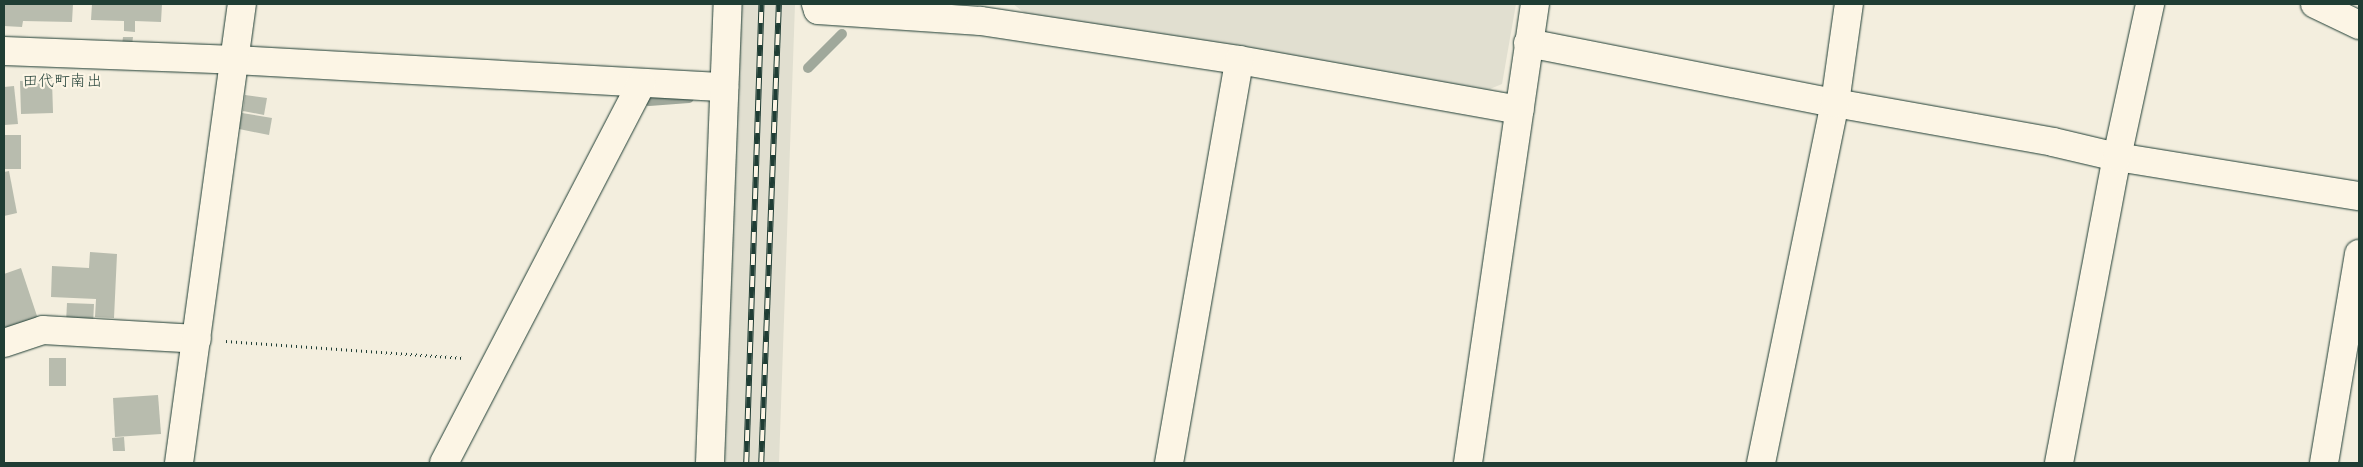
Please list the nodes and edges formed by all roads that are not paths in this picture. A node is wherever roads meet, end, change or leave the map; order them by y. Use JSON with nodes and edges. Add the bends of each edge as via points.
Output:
{"nodes":[{"id":1,"x":242,"y":4,"type":"edge"},
{"id":2,"x":728,"y":4,"type":"edge"},
{"id":3,"x":816,"y":4,"type":"edge"},
{"id":4,"x":1535,"y":4,"type":"edge"},
{"id":5,"x":1849,"y":4,"type":"edge"},
{"id":6,"x":2150,"y":4,"type":"edge"},
{"id":7,"x":2315,"y":4,"type":"edge"},
{"id":8,"x":981,"y":12,"type":"edge"},
{"id":9,"x":2359,"y":25,"type":"edge"},
{"id":10,"x":1528,"y":42,"type":"junction"},
{"id":11,"x":4,"y":51,"type":"edge"},
{"id":12,"x":235,"y":60,"type":"junction"},
{"id":13,"x":1239,"y":60,"type":"junction"},
{"id":14,"x":641,"y":84,"type":"junction"},
{"id":15,"x":724,"y":87,"type":"junction"},
{"id":16,"x":1835,"y":103,"type":"junction"},
{"id":17,"x":1520,"y":110,"type":"junction"},
{"id":18,"x":2117,"y":157,"type":"junction"},
{"id":19,"x":2359,"y":196,"type":"edge"},
{"id":20,"x":2359,"y":254,"type":"edge"},
{"id":21,"x":197,"y":339,"type":"junction"},
{"id":22,"x":4,"y":343,"type":"edge"},
{"id":23,"x":179,"y":463,"type":"edge"},
{"id":24,"x":444,"y":463,"type":"edge"},
{"id":25,"x":710,"y":463,"type":"edge"},
{"id":26,"x":1170,"y":463,"type":"edge"},
{"id":27,"x":1468,"y":463,"type":"edge"},
{"id":28,"x":1760,"y":463,"type":"edge"},
{"id":29,"x":2058,"y":463,"type":"edge"},
{"id":30,"x":2324,"y":463,"type":"edge"}],
"edges":[{"from":1,"to":12,"type":"street"},
{"from":2,"to":15,"type":"street"},
{"from":3,"to":8,"type":"street","via":[[818,10]]},
{"from":4,"to":10,"type":"street"},
{"from":5,"to":16,"type":"street"},
{"from":6,"to":18,"type":"street"},
{"from":7,"to":9,"type":"street"},
{"from":8,"to":13,"type":"street"},
{"from":10,"to":16,"type":"street"},
{"from":10,"to":17,"type":"street"},
{"from":11,"to":12,"type":"street"},
{"from":12,"to":14,"type":"street"},
{"from":12,"to":21,"type":"street"},
{"from":13,"to":17,"type":"street"},
{"from":13,"to":26,"type":"street"},
{"from":14,"to":15,"type":"street"},
{"from":14,"to":24,"type":"street"},
{"from":15,"to":25,"type":"street"},
{"from":16,"to":18,"type":"street","via":[[2053,142]]},
{"from":16,"to":28,"type":"street"},
{"from":17,"to":27,"type":"street"},
{"from":18,"to":19,"type":"street"},
{"from":18,"to":29,"type":"street"},
{"from":20,"to":30,"type":"street"},
{"from":21,"to":22,"type":"street","via":[[44,330]]},
{"from":21,"to":23,"type":"street"}]}
